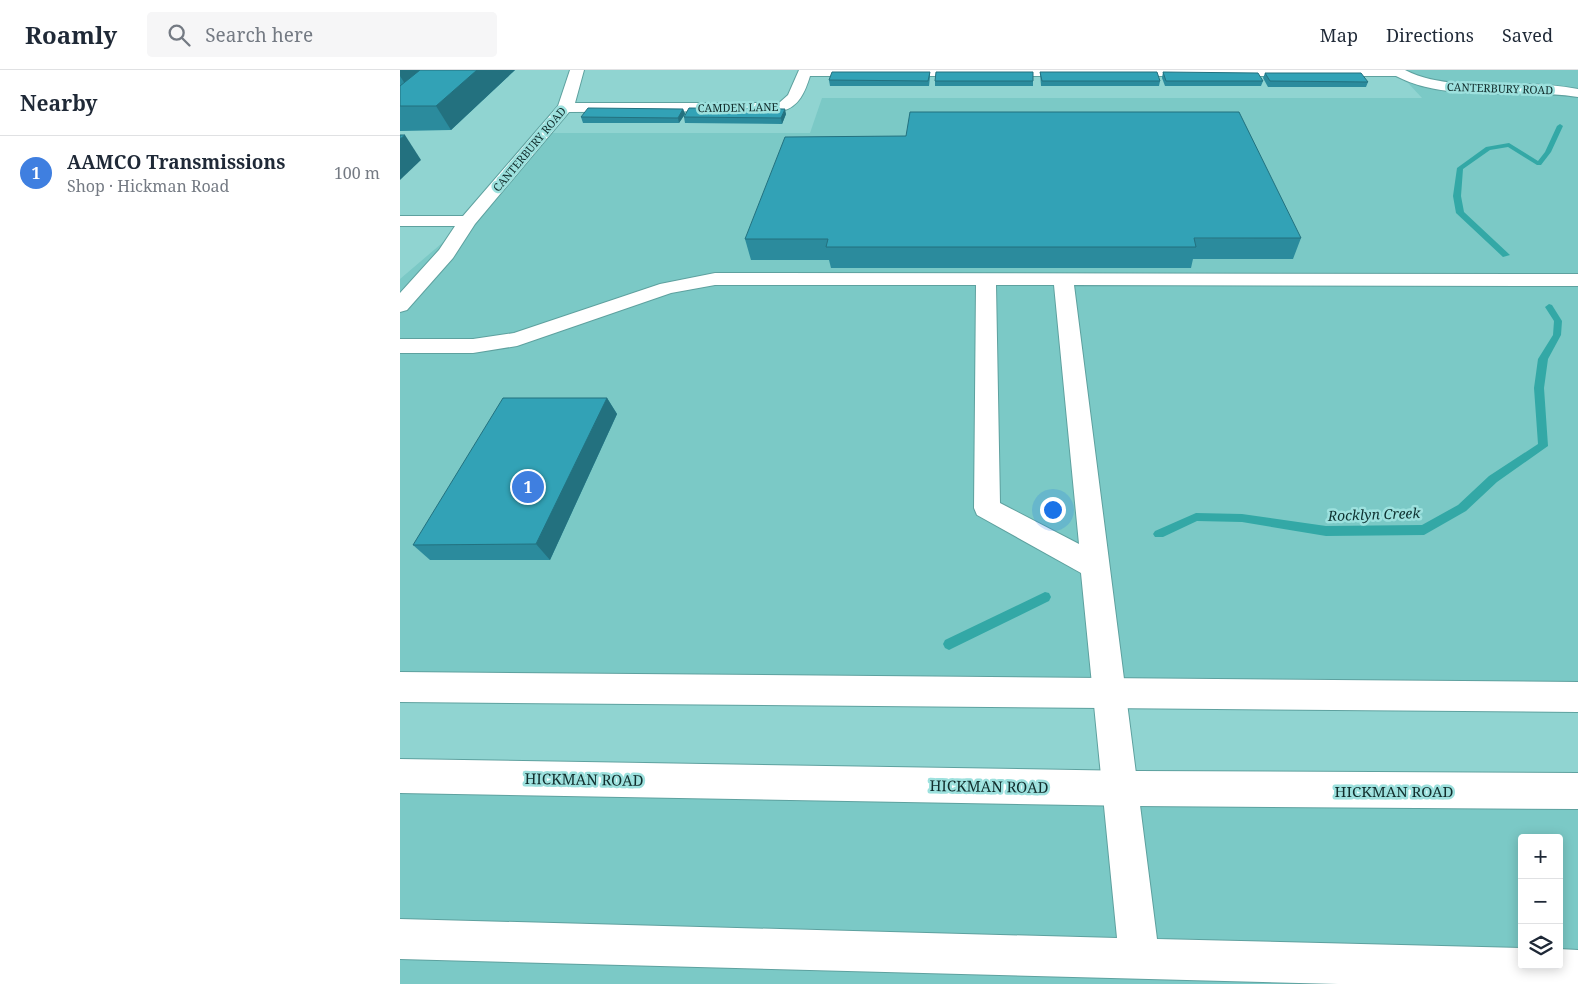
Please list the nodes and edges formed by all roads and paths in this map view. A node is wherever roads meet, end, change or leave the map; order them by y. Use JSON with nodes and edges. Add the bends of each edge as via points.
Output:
{"nodes":[{"id":1,"x":577,"y":70,"type":"edge"},
{"id":2,"x":1397,"y":71,"type":"edge"},
{"id":3,"x":1578,"y":93,"type":"edge"},
{"id":4,"x":565,"y":108,"type":"junction"},
{"id":5,"x":400,"y":221,"type":"edge"},
{"id":6,"x":468,"y":221,"type":"junction"},
{"id":7,"x":400,"y":279,"type":"edge"},
{"id":8,"x":986,"y":279,"type":"junction"},
{"id":9,"x":1063,"y":279,"type":"junction"},
{"id":10,"x":1578,"y":280,"type":"edge"},
{"id":11,"x":400,"y":306,"type":"edge"},
{"id":12,"x":400,"y":346,"type":"edge"},
{"id":13,"x":1095,"y":566,"type":"junction"},
{"id":14,"x":400,"y":687,"type":"edge"},
{"id":15,"x":1110,"y":692,"type":"junction"},
{"id":16,"x":1578,"y":697,"type":"edge"},
{"id":17,"x":400,"y":776,"type":"edge"},
{"id":18,"x":1120,"y":789,"type":"junction"},
{"id":19,"x":1578,"y":791,"type":"edge"},
{"id":20,"x":400,"y":939,"type":"edge"},
{"id":21,"x":1139,"y":958,"type":"junction"},
{"id":22,"x":1578,"y":970,"type":"edge"}],
"edges":[{"from":1,"to":4,"type":"main road","name":"CANTERBURY ROAD"},
{"from":2,"to":3,"type":"main road","name":"CANTERBURY ROAD","via":[[1436,86],[1532,88]]},
{"from":2,"to":4,"type":"main road","name":"CAMDEN LANE","via":[[805,72],[797,94],[782,107]]},
{"from":4,"to":6,"type":"main road","name":"CANTERBURY ROAD"},
{"from":5,"to":6,"type":"main road"},
{"from":6,"to":7,"type":"main road","name":"CANTERBURY ROAD"},
{"from":6,"to":11,"type":"main road","name":"CANTERBURY ROAD","via":[[446,254]]},
{"from":8,"to":9,"type":"main road"},
{"from":8,"to":12,"type":"main road","via":[[715,278],[667,288],[517,339],[473,346]]},
{"from":8,"to":13,"type":"main road","via":[[987,508]]},
{"from":9,"to":10,"type":"main road"},
{"from":9,"to":13,"type":"main road"},
{"from":13,"to":15,"type":"main road"},
{"from":14,"to":15,"type":"main road"},
{"from":15,"to":16,"type":"main road"},
{"from":15,"to":18,"type":"main road"},
{"from":17,"to":18,"type":"main road","name":"HICKMAN ROAD"},
{"from":18,"to":19,"type":"main road","name":"HICKMAN ROAD"},
{"from":18,"to":21,"type":"main road"},
{"from":20,"to":21,"type":"main road"},
{"from":21,"to":22,"type":"main road"}]}
